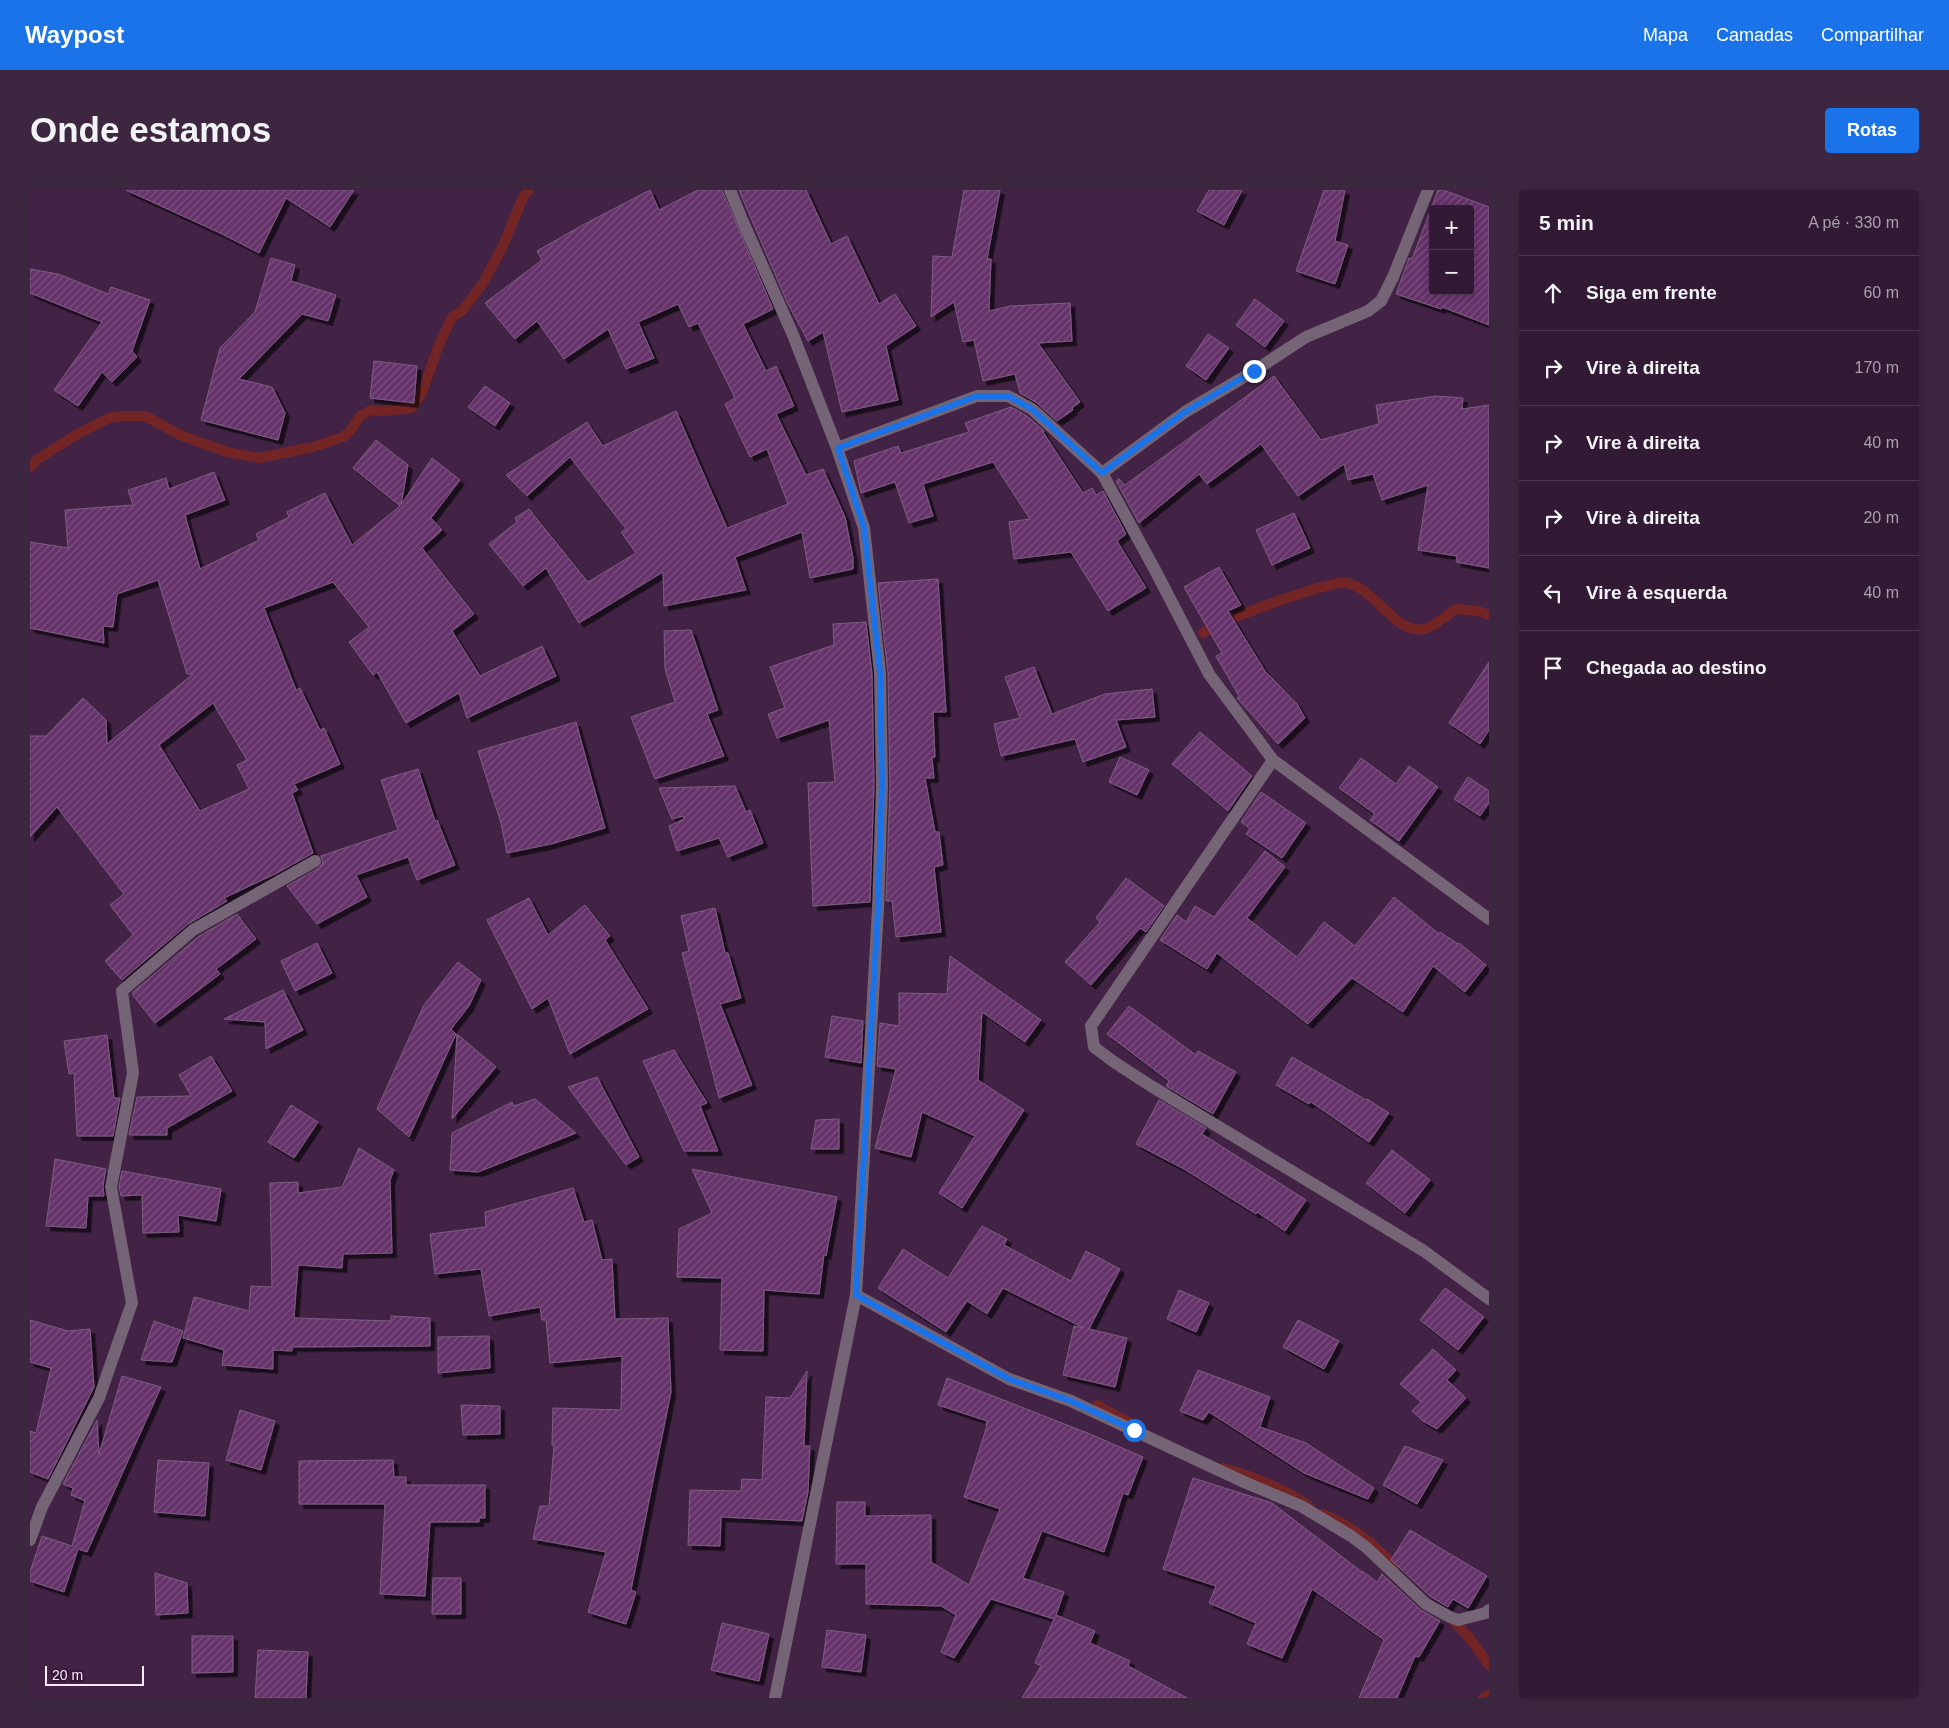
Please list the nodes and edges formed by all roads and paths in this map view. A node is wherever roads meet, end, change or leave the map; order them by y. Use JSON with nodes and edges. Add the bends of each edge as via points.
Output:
{"nodes":[{"id":1,"x":730,"y":190,"type":"edge"},
{"id":2,"x":1428,"y":190,"type":"edge"},
{"id":3,"x":838,"y":448,"type":"junction"},
{"id":4,"x":1102,"y":473,"type":"junction"},
{"id":5,"x":1272,"y":760,"type":"junction"},
{"id":6,"x":315,"y":862,"type":"dead end"},
{"id":7,"x":1489,"y":919,"type":"edge"},
{"id":8,"x":856,"y":1295,"type":"junction"},
{"id":9,"x":1489,"y":1299,"type":"edge"},
{"id":10,"x":30,"y":1540,"type":"edge"},
{"id":11,"x":1489,"y":1610,"type":"edge"},
{"id":12,"x":775,"y":1698,"type":"edge"}],
"edges":[{"from":1,"to":3,"type":"street"},
{"from":2,"to":4,"type":"street","via":[[1381,301],[1368,312],[1306,337],[1185,412]]},
{"from":3,"to":4,"type":"street","via":[[977,396],[1008,396],[1032,409]]},
{"from":3,"to":8,"type":"street","via":[[864,528],[880,672],[882,785],[878,909]]},
{"from":4,"to":5,"type":"street","via":[[1209,674]]},
{"from":5,"to":7,"type":"street"},
{"from":5,"to":9,"type":"street","via":[[1091,1026],[1094,1047],[1151,1086],[1424,1251]]},
{"from":6,"to":10,"type":"street","via":[[193,930],[122,991],[132,1073],[111,1187],[132,1303],[100,1398],[42,1506]]},
{"from":8,"to":11,"type":"street","via":[[1009,1379],[1071,1401],[1301,1506],[1351,1536],[1426,1604],[1450,1617],[1458,1620]]},
{"from":8,"to":12,"type":"street"}]}
